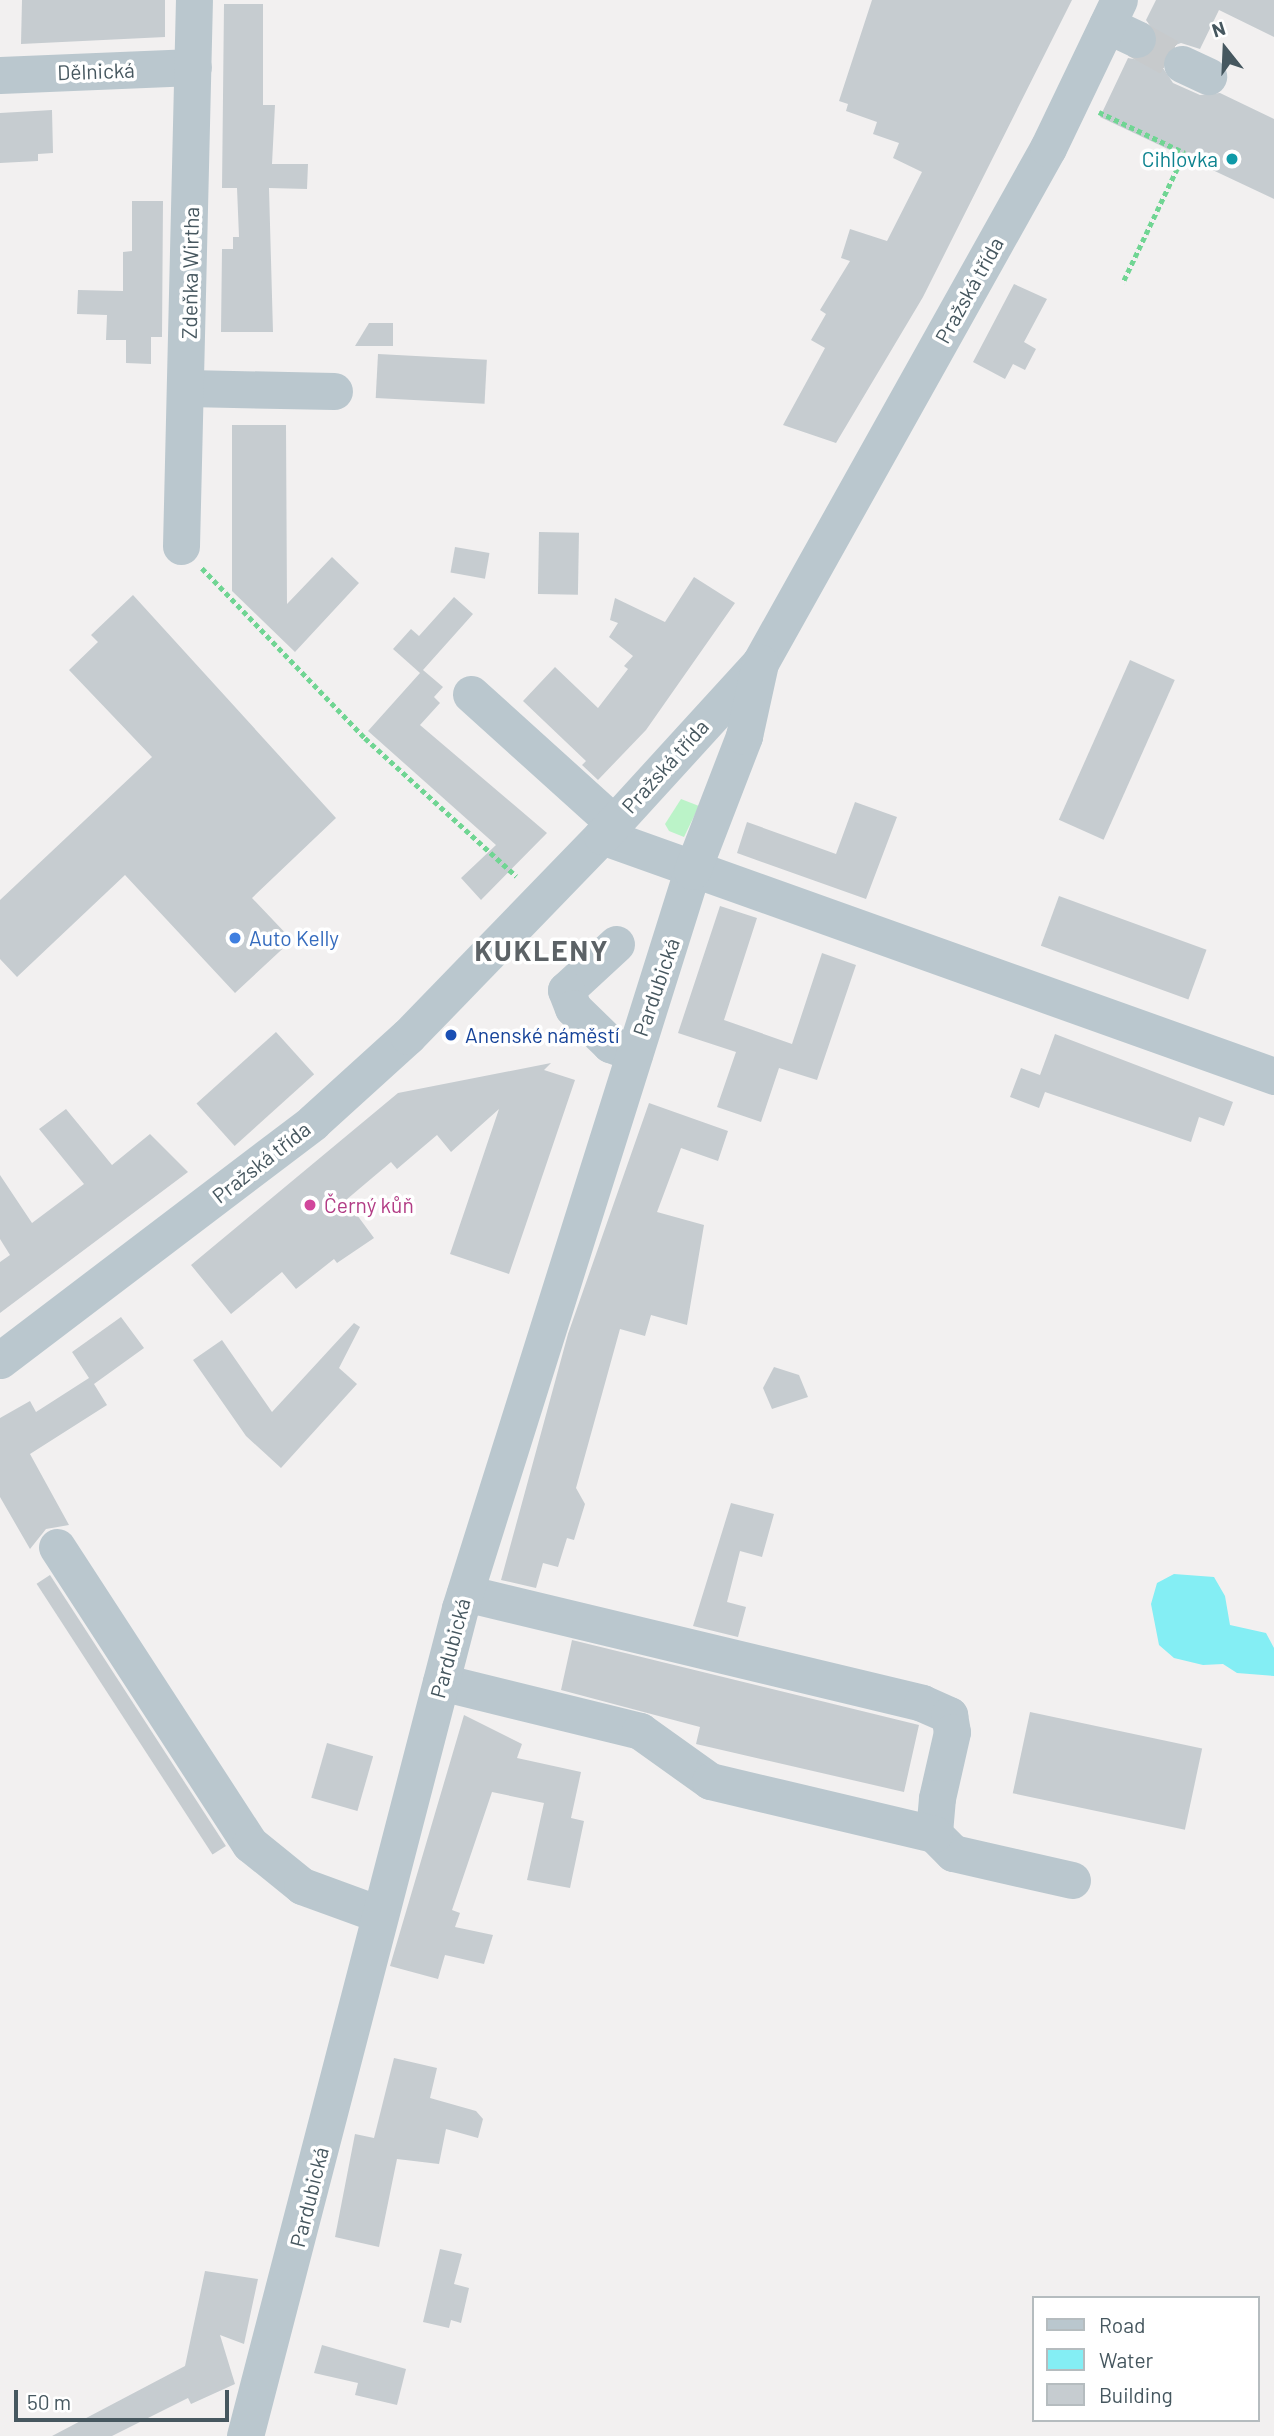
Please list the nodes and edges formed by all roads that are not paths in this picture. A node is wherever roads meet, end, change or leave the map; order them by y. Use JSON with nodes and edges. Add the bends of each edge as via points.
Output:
{"nodes":[{"id":1,"x":194,"y":0,"type":"edge"},
{"id":2,"x":1121,"y":21,"type":"edge"},
{"id":3,"x":193,"y":67,"type":"junction"},
{"id":4,"x":0,"y":75,"type":"edge"},
{"id":5,"x":188,"y":388,"type":"junction"},
{"id":6,"x":334,"y":390,"type":"dead end"},
{"id":7,"x":181,"y":546,"type":"road end"},
{"id":8,"x":760,"y":663,"type":"junction"},
{"id":9,"x":471,"y":694,"type":"dead end"},
{"id":10,"x":608,"y":830,"type":"junction"},
{"id":11,"x":692,"y":871,"type":"junction"},
{"id":12,"x":616,"y":944,"type":"dead end"},
{"id":13,"x":634,"y":1053,"type":"junction"},
{"id":14,"x":1269,"y":1074,"type":"edge"},
{"id":15,"x":0,"y":1360,"type":"edge"},
{"id":16,"x":57,"y":1547,"type":"dead end"},
{"id":17,"x":465,"y":1593,"type":"junction"},
{"id":18,"x":441,"y":1682,"type":"junction"},
{"id":19,"x":934,"y":1834,"type":"junction"},
{"id":20,"x":1072,"y":1880,"type":"dead end"},
{"id":21,"x":379,"y":1914,"type":"junction"},
{"id":22,"x":245,"y":2436,"type":"edge"}],
"edges":[{"from":1,"to":3,"type":"street","name":"Zdeňka Wirtha"},
{"from":2,"to":8,"type":"street","name":"Pražská třída"},
{"from":3,"to":4,"type":"street","name":"Dělnická"},
{"from":3,"to":5,"type":"street","name":"Zdeňka Wirtha"},
{"from":5,"to":6,"type":"street"},
{"from":5,"to":7,"type":"street","name":"Zdeňka Wirtha"},
{"from":8,"to":10,"type":"street","name":"Pražská třída"},
{"from":8,"to":11,"type":"street","name":"Pardubická","via":[[744,736]]},
{"from":9,"to":10,"type":"street"},
{"from":10,"to":11,"type":"street"},
{"from":10,"to":15,"type":"street","name":"Pražská třída","via":[[408,1036],[313,1122]]},
{"from":11,"to":13,"type":"street","name":"Pardubická"},
{"from":11,"to":14,"type":"street"},
{"from":12,"to":13,"type":"street","via":[[566,990],[573,1008],[610,1044]]},
{"from":13,"to":17,"type":"street","name":"Pardubická"},
{"from":16,"to":21,"type":"street","via":[[250,1844],[302,1886]]},
{"from":17,"to":18,"type":"street","name":"Pardubická"},
{"from":17,"to":19,"type":"street","via":[[922,1703],[949,1715],[952,1732]]},
{"from":18,"to":19,"type":"street","via":[[640,1731],[710,1781]]},
{"from":18,"to":21,"type":"street","name":"Pardubická"},
{"from":19,"to":20,"type":"street","via":[[953,1853]]},
{"from":21,"to":22,"type":"street","name":"Pardubická"}]}
